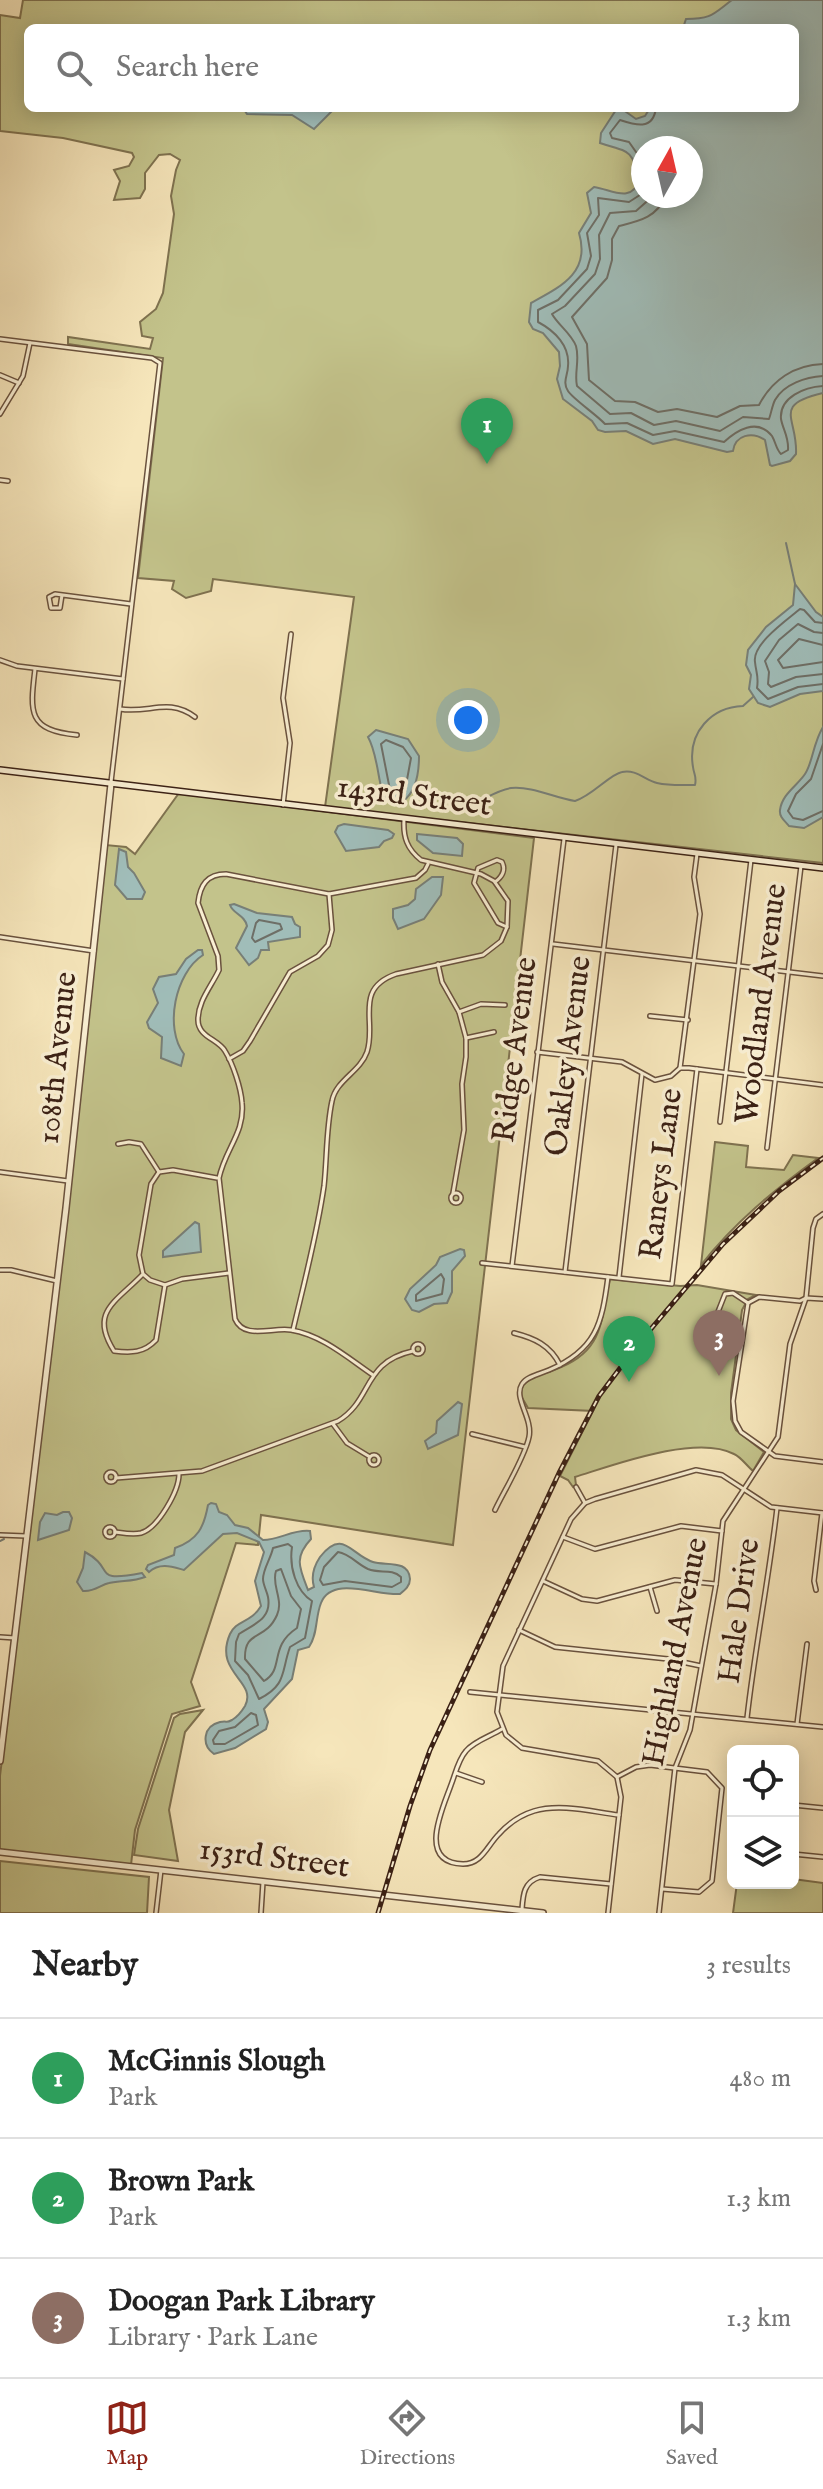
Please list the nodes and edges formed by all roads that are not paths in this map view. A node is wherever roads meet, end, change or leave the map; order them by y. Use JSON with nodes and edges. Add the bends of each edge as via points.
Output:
{"nodes":[{"id":1,"x":0,"y":339,"type":"edge"},
{"id":2,"x":30,"y":343,"type":"junction"},
{"id":3,"x":0,"y":375,"type":"edge"},
{"id":4,"x":19,"y":383,"type":"junction"},
{"id":5,"x":0,"y":414,"type":"edge"},
{"id":6,"x":0,"y":480,"type":"edge"},
{"id":7,"x":8,"y":481,"type":"dead end"},
{"id":8,"x":62,"y":595,"type":"dead end"},
{"id":9,"x":131,"y":604,"type":"junction"},
{"id":10,"x":291,"y":634,"type":"dead end"},
{"id":11,"x":0,"y":660,"type":"edge"},
{"id":12,"x":35,"y":669,"type":"junction"},
{"id":13,"x":123,"y":679,"type":"junction"},
{"id":14,"x":120,"y":709,"type":"junction"},
{"id":15,"x":195,"y":717,"type":"dead end"},
{"id":16,"x":77,"y":735,"type":"dead end"},
{"id":17,"x":0,"y":770,"type":"edge"},
{"id":18,"x":111,"y":784,"type":"junction"},
{"id":19,"x":283,"y":805,"type":"junction"},
{"id":20,"x":404,"y":820,"type":"junction"},
{"id":21,"x":564,"y":839,"type":"junction"},
{"id":22,"x":616,"y":845,"type":"junction"},
{"id":23,"x":697,"y":854,"type":"junction"},
{"id":24,"x":751,"y":860,"type":"junction"},
{"id":25,"x":428,"y":864,"type":"junction"},
{"id":26,"x":801,"y":866,"type":"junction"},
{"id":27,"x":823,"y":868,"type":"edge"},
{"id":28,"x":475,"y":872,"type":"junction"},
{"id":29,"x":495,"y":882,"type":"junction"},
{"id":30,"x":329,"y":894,"type":"junction"},
{"id":31,"x":507,"y":927,"type":"junction"},
{"id":32,"x":0,"y":937,"type":"edge"},
{"id":33,"x":551,"y":944,"type":"junction"},
{"id":34,"x":604,"y":950,"type":"junction"},
{"id":35,"x":94,"y":951,"type":"junction"},
{"id":36,"x":694,"y":961,"type":"junction"},
{"id":37,"x":438,"y":964,"type":"junction"},
{"id":38,"x":739,"y":966,"type":"junction"},
{"id":39,"x":788,"y":972,"type":"junction"},
{"id":40,"x":823,"y":976,"type":"edge"},
{"id":41,"x":505,"y":1005,"type":"dead end"},
{"id":42,"x":459,"y":1012,"type":"junction"},
{"id":43,"x":650,"y":1016,"type":"dead end"},
{"id":44,"x":688,"y":1020,"type":"junction"},
{"id":45,"x":494,"y":1032,"type":"dead end"},
{"id":46,"x":466,"y":1038,"type":"junction"},
{"id":47,"x":537,"y":1052,"type":"junction"},
{"id":48,"x":590,"y":1058,"type":"junction"},
{"id":49,"x":229,"y":1059,"type":"junction"},
{"id":50,"x":680,"y":1068,"type":"junction"},
{"id":51,"x":697,"y":1069,"type":"junction"},
{"id":52,"x":725,"y":1073,"type":"junction"},
{"id":53,"x":642,"y":1074,"type":"junction"},
{"id":54,"x":775,"y":1079,"type":"junction"},
{"id":55,"x":823,"y":1085,"type":"edge"},
{"id":56,"x":720,"y":1122,"type":"dead end"},
{"id":57,"x":118,"y":1144,"type":"dead end"},
{"id":58,"x":767,"y":1148,"type":"dead end"},
{"id":59,"x":0,"y":1172,"type":"edge"},
{"id":60,"x":159,"y":1172,"type":"junction"},
{"id":61,"x":219,"y":1178,"type":"junction"},
{"id":62,"x":69,"y":1181,"type":"junction"},
{"id":63,"x":453,"y":1193,"type":"dead end"},
{"id":64,"x":823,"y":1214,"type":"edge"},
{"id":65,"x":482,"y":1263,"type":"dead end"},
{"id":66,"x":512,"y":1266,"type":"junction"},
{"id":67,"x":0,"y":1270,"type":"edge"},
{"id":68,"x":565,"y":1272,"type":"junction"},
{"id":69,"x":229,"y":1273,"type":"junction"},
{"id":70,"x":143,"y":1274,"type":"junction"},
{"id":71,"x":608,"y":1277,"type":"junction"},
{"id":72,"x":619,"y":1278,"type":"junction"},
{"id":73,"x":57,"y":1281,"type":"junction"},
{"id":74,"x":165,"y":1285,"type":"junction"},
{"id":75,"x":806,"y":1298,"type":"junction"},
{"id":76,"x":823,"y":1299,"type":"edge"},
{"id":77,"x":748,"y":1303,"type":"junction"},
{"id":78,"x":714,"y":1322,"type":"dead end"},
{"id":79,"x":293,"y":1330,"type":"junction"},
{"id":80,"x":514,"y":1333,"type":"dead end"},
{"id":81,"x":413,"y":1351,"type":"dead end"},
{"id":82,"x":560,"y":1365,"type":"junction"},
{"id":83,"x":373,"y":1375,"type":"junction"},
{"id":84,"x":333,"y":1424,"type":"junction"},
{"id":85,"x":472,"y":1434,"type":"dead end"},
{"id":86,"x":525,"y":1447,"type":"junction"},
{"id":87,"x":769,"y":1452,"type":"junction"},
{"id":88,"x":370,"y":1457,"type":"dead end"},
{"id":89,"x":823,"y":1462,"type":"edge"},
{"id":90,"x":179,"y":1474,"type":"junction"},
{"id":91,"x":116,"y":1478,"type":"dead end"},
{"id":92,"x":576,"y":1487,"type":"dead end"},
{"id":93,"x":743,"y":1490,"type":"junction"},
{"id":94,"x":585,"y":1503,"type":"junction"},
{"id":95,"x":777,"y":1508,"type":"junction"},
{"id":96,"x":495,"y":1510,"type":"dead end"},
{"id":97,"x":822,"y":1513,"type":"edge"},
{"id":98,"x":722,"y":1531,"type":"junction"},
{"id":99,"x":115,"y":1532,"type":"dead end"},
{"id":100,"x":0,"y":1535,"type":"edge"},
{"id":101,"x":26,"y":1536,"type":"junction"},
{"id":102,"x":562,"y":1537,"type":"junction"},
{"id":103,"x":542,"y":1581,"type":"junction"},
{"id":104,"x":716,"y":1584,"type":"junction"},
{"id":105,"x":650,"y":1587,"type":"junction"},
{"id":106,"x":816,"y":1590,"type":"dead end"},
{"id":107,"x":657,"y":1611,"type":"dead end"},
{"id":108,"x":519,"y":1630,"type":"junction"},
{"id":109,"x":0,"y":1637,"type":"edge"},
{"id":110,"x":15,"y":1638,"type":"junction"},
{"id":111,"x":807,"y":1644,"type":"dead end"},
{"id":112,"x":701,"y":1666,"type":"junction"},
{"id":113,"x":470,"y":1692,"type":"dead end"},
{"id":114,"x":498,"y":1695,"type":"junction"},
{"id":115,"x":692,"y":1716,"type":"junction"},
{"id":116,"x":746,"y":1720,"type":"junction"},
{"id":117,"x":797,"y":1724,"type":"junction"},
{"id":118,"x":823,"y":1727,"type":"edge"},
{"id":119,"x":502,"y":1729,"type":"junction"},
{"id":120,"x":0,"y":1761,"type":"edge"},
{"id":121,"x":675,"y":1768,"type":"junction"},
{"id":122,"x":456,"y":1773,"type":"junction"},
{"id":123,"x":617,"y":1777,"type":"junction"},
{"id":124,"x":482,"y":1782,"type":"dead end"},
{"id":125,"x":799,"y":1806,"type":"edge"},
{"id":126,"x":823,"y":1808,"type":"edge"},
{"id":127,"x":619,"y":1815,"type":"junction"},
{"id":128,"x":0,"y":1852,"type":"edge"},
{"id":129,"x":799,"y":1855,"type":"edge"},
{"id":130,"x":823,"y":1857,"type":"edge"},
{"id":131,"x":161,"y":1870,"type":"junction"},
{"id":132,"x":263,"y":1882,"type":"junction"},
{"id":133,"x":611,"y":1884,"type":"junction"},
{"id":134,"x":662,"y":1889,"type":"junction"},
{"id":135,"x":521,"y":1911,"type":"junction"},
{"id":136,"x":156,"y":1913,"type":"edge"},
{"id":137,"x":261,"y":1913,"type":"edge"},
{"id":138,"x":543,"y":1913,"type":"edge"},
{"id":139,"x":608,"y":1913,"type":"edge"},
{"id":140,"x":659,"y":1913,"type":"edge"}],
"edges":[{"from":1,"to":2,"type":"street"},
{"from":2,"to":4,"type":"street"},
{"from":2,"to":9,"type":"street","name":"108th Avenue","via":[[158,361]]},
{"from":3,"to":4,"type":"street"},
{"from":4,"to":5,"type":"street"},
{"from":6,"to":7,"type":"street"},
{"from":8,"to":9,"type":"street"},
{"from":9,"to":13,"type":"street","name":"108th Avenue"},
{"from":10,"to":19,"type":"street","via":[[283,698],[290,748]]},
{"from":11,"to":12,"type":"street"},
{"from":12,"to":13,"type":"street"},
{"from":12,"to":16,"type":"street","via":[[35,714],[46,729]]},
{"from":13,"to":14,"type":"street","name":"108th Avenue"},
{"from":14,"to":15,"type":"street","via":[[174,706]]},
{"from":14,"to":18,"type":"street","name":"108th Avenue"},
{"from":17,"to":18,"type":"street","name":"143rd Street"},
{"from":18,"to":19,"type":"street","name":"143rd Street"},
{"from":18,"to":35,"type":"street","name":"108th Avenue"},
{"from":19,"to":20,"type":"street","name":"143rd Street"},
{"from":20,"to":21,"type":"street","name":"143rd Street"},
{"from":20,"to":25,"type":"street","via":[[408,848]]},
{"from":21,"to":22,"type":"street","name":"143rd Street"},
{"from":21,"to":33,"type":"street","name":"Ridge Avenue"},
{"from":22,"to":23,"type":"street","name":"143rd Street"},
{"from":22,"to":34,"type":"street","name":"Oakley Avenue"},
{"from":23,"to":24,"type":"street","name":"143rd Street"},
{"from":23,"to":36,"type":"street","name":"Raneys Lane","via":[[694,877],[700,914]]},
{"from":24,"to":26,"type":"street","name":"143rd Street"},
{"from":24,"to":38,"type":"street"},
{"from":25,"to":28,"type":"street"},
{"from":25,"to":30,"type":"street","via":[[416,878]]},
{"from":26,"to":27,"type":"street","name":"143rd Street"},
{"from":26,"to":39,"type":"street","name":"Woodland Avenue"},
{"from":28,"to":29,"type":"street"},
{"from":28,"to":29,"type":"street","via":[[499,860],[503,873]]},
{"from":28,"to":31,"type":"street","via":[[475,888],[498,923]]},
{"from":29,"to":31,"type":"street","via":[[508,901]]},
{"from":30,"to":49,"type":"street","via":[[328,945],[290,972],[243,1051]]},
{"from":30,"to":49,"type":"street","via":[[226,874],[211,876],[201,886],[198,903],[219,970],[207,988],[198,1024]]},
{"from":31,"to":37,"type":"street","via":[[501,941],[483,955]]},
{"from":32,"to":35,"type":"street"},
{"from":33,"to":34,"type":"street"},
{"from":33,"to":47,"type":"street","name":"Ridge Avenue"},
{"from":34,"to":36,"type":"street"},
{"from":34,"to":48,"type":"street","name":"Oakley Avenue"},
{"from":35,"to":62,"type":"street","name":"108th Avenue"},
{"from":36,"to":38,"type":"street"},
{"from":36,"to":44,"type":"street","name":"Raneys Lane"},
{"from":37,"to":42,"type":"street"},
{"from":37,"to":79,"type":"street","via":[[389,976],[371,995],[366,1054],[332,1100],[324,1186]]},
{"from":38,"to":39,"type":"street"},
{"from":38,"to":52,"type":"street"},
{"from":39,"to":40,"type":"street"},
{"from":39,"to":54,"type":"street","name":"Woodland Avenue"},
{"from":41,"to":42,"type":"street","via":[[481,1004]]},
{"from":42,"to":46,"type":"street"},
{"from":43,"to":44,"type":"street"},
{"from":44,"to":50,"type":"street","name":"Raneys Lane"},
{"from":45,"to":46,"type":"street"},
{"from":46,"to":63,"type":"street","via":[[464,1130]]},
{"from":47,"to":48,"type":"street"},
{"from":47,"to":66,"type":"street","name":"Ridge Avenue"},
{"from":48,"to":53,"type":"street","via":[[622,1062]]},
{"from":48,"to":68,"type":"street","name":"Oakley Avenue"},
{"from":49,"to":61,"type":"street","via":[[242,1118]]},
{"from":50,"to":51,"type":"street"},
{"from":50,"to":53,"type":"street","via":[[665,1079]]},
{"from":51,"to":52,"type":"street"},
{"from":51,"to":72,"type":"street","name":"Raneys Lane","via":[[672,1284]]},
{"from":52,"to":54,"type":"street"},
{"from":52,"to":56,"type":"street"},
{"from":53,"to":72,"type":"street"},
{"from":54,"to":55,"type":"street"},
{"from":54,"to":58,"type":"street","name":"Woodland Avenue"},
{"from":57,"to":60,"type":"street","via":[[141,1144]]},
{"from":59,"to":62,"type":"street"},
{"from":60,"to":61,"type":"street"},
{"from":60,"to":70,"type":"street","via":[[151,1184],[139,1255]]},
{"from":61,"to":69,"type":"street"},
{"from":62,"to":73,"type":"street","name":"108th Avenue"},
{"from":64,"to":75,"type":"street","name":"Highland Avenue","via":[[813,1228]]},
{"from":65,"to":66,"type":"street"},
{"from":66,"to":68,"type":"street"},
{"from":67,"to":73,"type":"street"},
{"from":68,"to":71,"type":"street"},
{"from":69,"to":74,"type":"street"},
{"from":69,"to":79,"type":"street","via":[[240,1328]]},
{"from":70,"to":74,"type":"street"},
{"from":70,"to":74,"type":"street","via":[[104,1316],[103,1330],[114,1351],[143,1350],[156,1340]]},
{"from":71,"to":72,"type":"street"},
{"from":71,"to":82,"type":"street","via":[[602,1317],[592,1339]]},
{"from":73,"to":101,"type":"street","name":"108th Avenue"},
{"from":75,"to":76,"type":"street"},
{"from":75,"to":77,"type":"street","via":[[759,1297]]},
{"from":75,"to":87,"type":"street","name":"Highland Avenue","via":[[791,1336],[778,1437]]},
{"from":77,"to":78,"type":"street","via":[[725,1294]]},
{"from":77,"to":87,"type":"street","via":[[733,1413],[741,1432]]},
{"from":79,"to":83,"type":"street","via":[[321,1340]]},
{"from":80,"to":82,"type":"street","via":[[543,1344]]},
{"from":81,"to":83,"type":"street","via":[[387,1360]]},
{"from":82,"to":86,"type":"street","via":[[519,1387],[528,1415]]},
{"from":83,"to":84,"type":"street","via":[[344,1418]]},
{"from":84,"to":88,"type":"street","via":[[347,1443]]},
{"from":84,"to":90,"type":"street","via":[[202,1471]]},
{"from":85,"to":86,"type":"street"},
{"from":86,"to":96,"type":"street"},
{"from":87,"to":89,"type":"street"},
{"from":87,"to":93,"type":"street","name":"Highland Avenue"},
{"from":90,"to":91,"type":"street"},
{"from":90,"to":99,"type":"street","via":[[174,1496],[147,1530]]},
{"from":92,"to":94,"type":"street"},
{"from":93,"to":94,"type":"street","via":[[722,1475],[696,1470]]},
{"from":93,"to":95,"type":"street"},
{"from":93,"to":98,"type":"street","name":"Highland Avenue"},
{"from":94,"to":102,"type":"street"},
{"from":95,"to":97,"type":"street"},
{"from":95,"to":116,"type":"street","name":"Hale Drive"},
{"from":97,"to":106,"type":"street"},
{"from":98,"to":102,"type":"street","via":[[681,1526],[595,1549]]},
{"from":98,"to":104,"type":"street","name":"Highland Avenue"},
{"from":100,"to":101,"type":"street"},
{"from":101,"to":110,"type":"street","name":"108th Avenue"},
{"from":102,"to":103,"type":"street"},
{"from":103,"to":105,"type":"street","via":[[592,1601]]},
{"from":103,"to":108,"type":"street"},
{"from":104,"to":105,"type":"street","via":[[675,1580]]},
{"from":104,"to":112,"type":"street","name":"Highland Avenue"},
{"from":105,"to":107,"type":"street"},
{"from":108,"to":112,"type":"street","via":[[555,1647]]},
{"from":108,"to":114,"type":"street","via":[[501,1671]]},
{"from":109,"to":110,"type":"street"},
{"from":110,"to":120,"type":"street","name":"108th Avenue"},
{"from":111,"to":117,"type":"street"},
{"from":112,"to":115,"type":"street","name":"Highland Avenue"},
{"from":113,"to":114,"type":"street"},
{"from":114,"to":115,"type":"street"},
{"from":114,"to":119,"type":"street"},
{"from":115,"to":116,"type":"street"},
{"from":115,"to":121,"type":"street","name":"Highland Avenue"},
{"from":116,"to":117,"type":"street"},
{"from":117,"to":118,"type":"street"},
{"from":119,"to":122,"type":"street","via":[[469,1748]]},
{"from":119,"to":123,"type":"street","via":[[522,1748],[598,1761]]},
{"from":121,"to":123,"type":"street","via":[[643,1765]]},
{"from":121,"to":134,"type":"street","name":"Highland Avenue"},
{"from":121,"to":134,"type":"street","via":[[712,1775],[722,1788],[721,1809],[712,1881],[699,1892]]},
{"from":122,"to":124,"type":"street"},
{"from":122,"to":127,"type":"street","via":[[435,1839],[439,1852],[459,1864],[482,1856],[510,1823],[535,1811],[559,1808]]},
{"from":123,"to":127,"type":"street"},
{"from":125,"to":126,"type":"street"},
{"from":127,"to":133,"type":"street"},
{"from":128,"to":131,"type":"street","name":"153rd Street"},
{"from":129,"to":130,"type":"street"},
{"from":131,"to":132,"type":"street","name":"153rd Street"},
{"from":131,"to":136,"type":"street"},
{"from":132,"to":135,"type":"street","name":"153rd Street"},
{"from":132,"to":137,"type":"street"},
{"from":133,"to":135,"type":"street","via":[[540,1877],[525,1888]]},
{"from":133,"to":139,"type":"street"},
{"from":134,"to":140,"type":"street","name":"Highland Avenue"},
{"from":135,"to":138,"type":"street","name":"153rd Street"}]}
